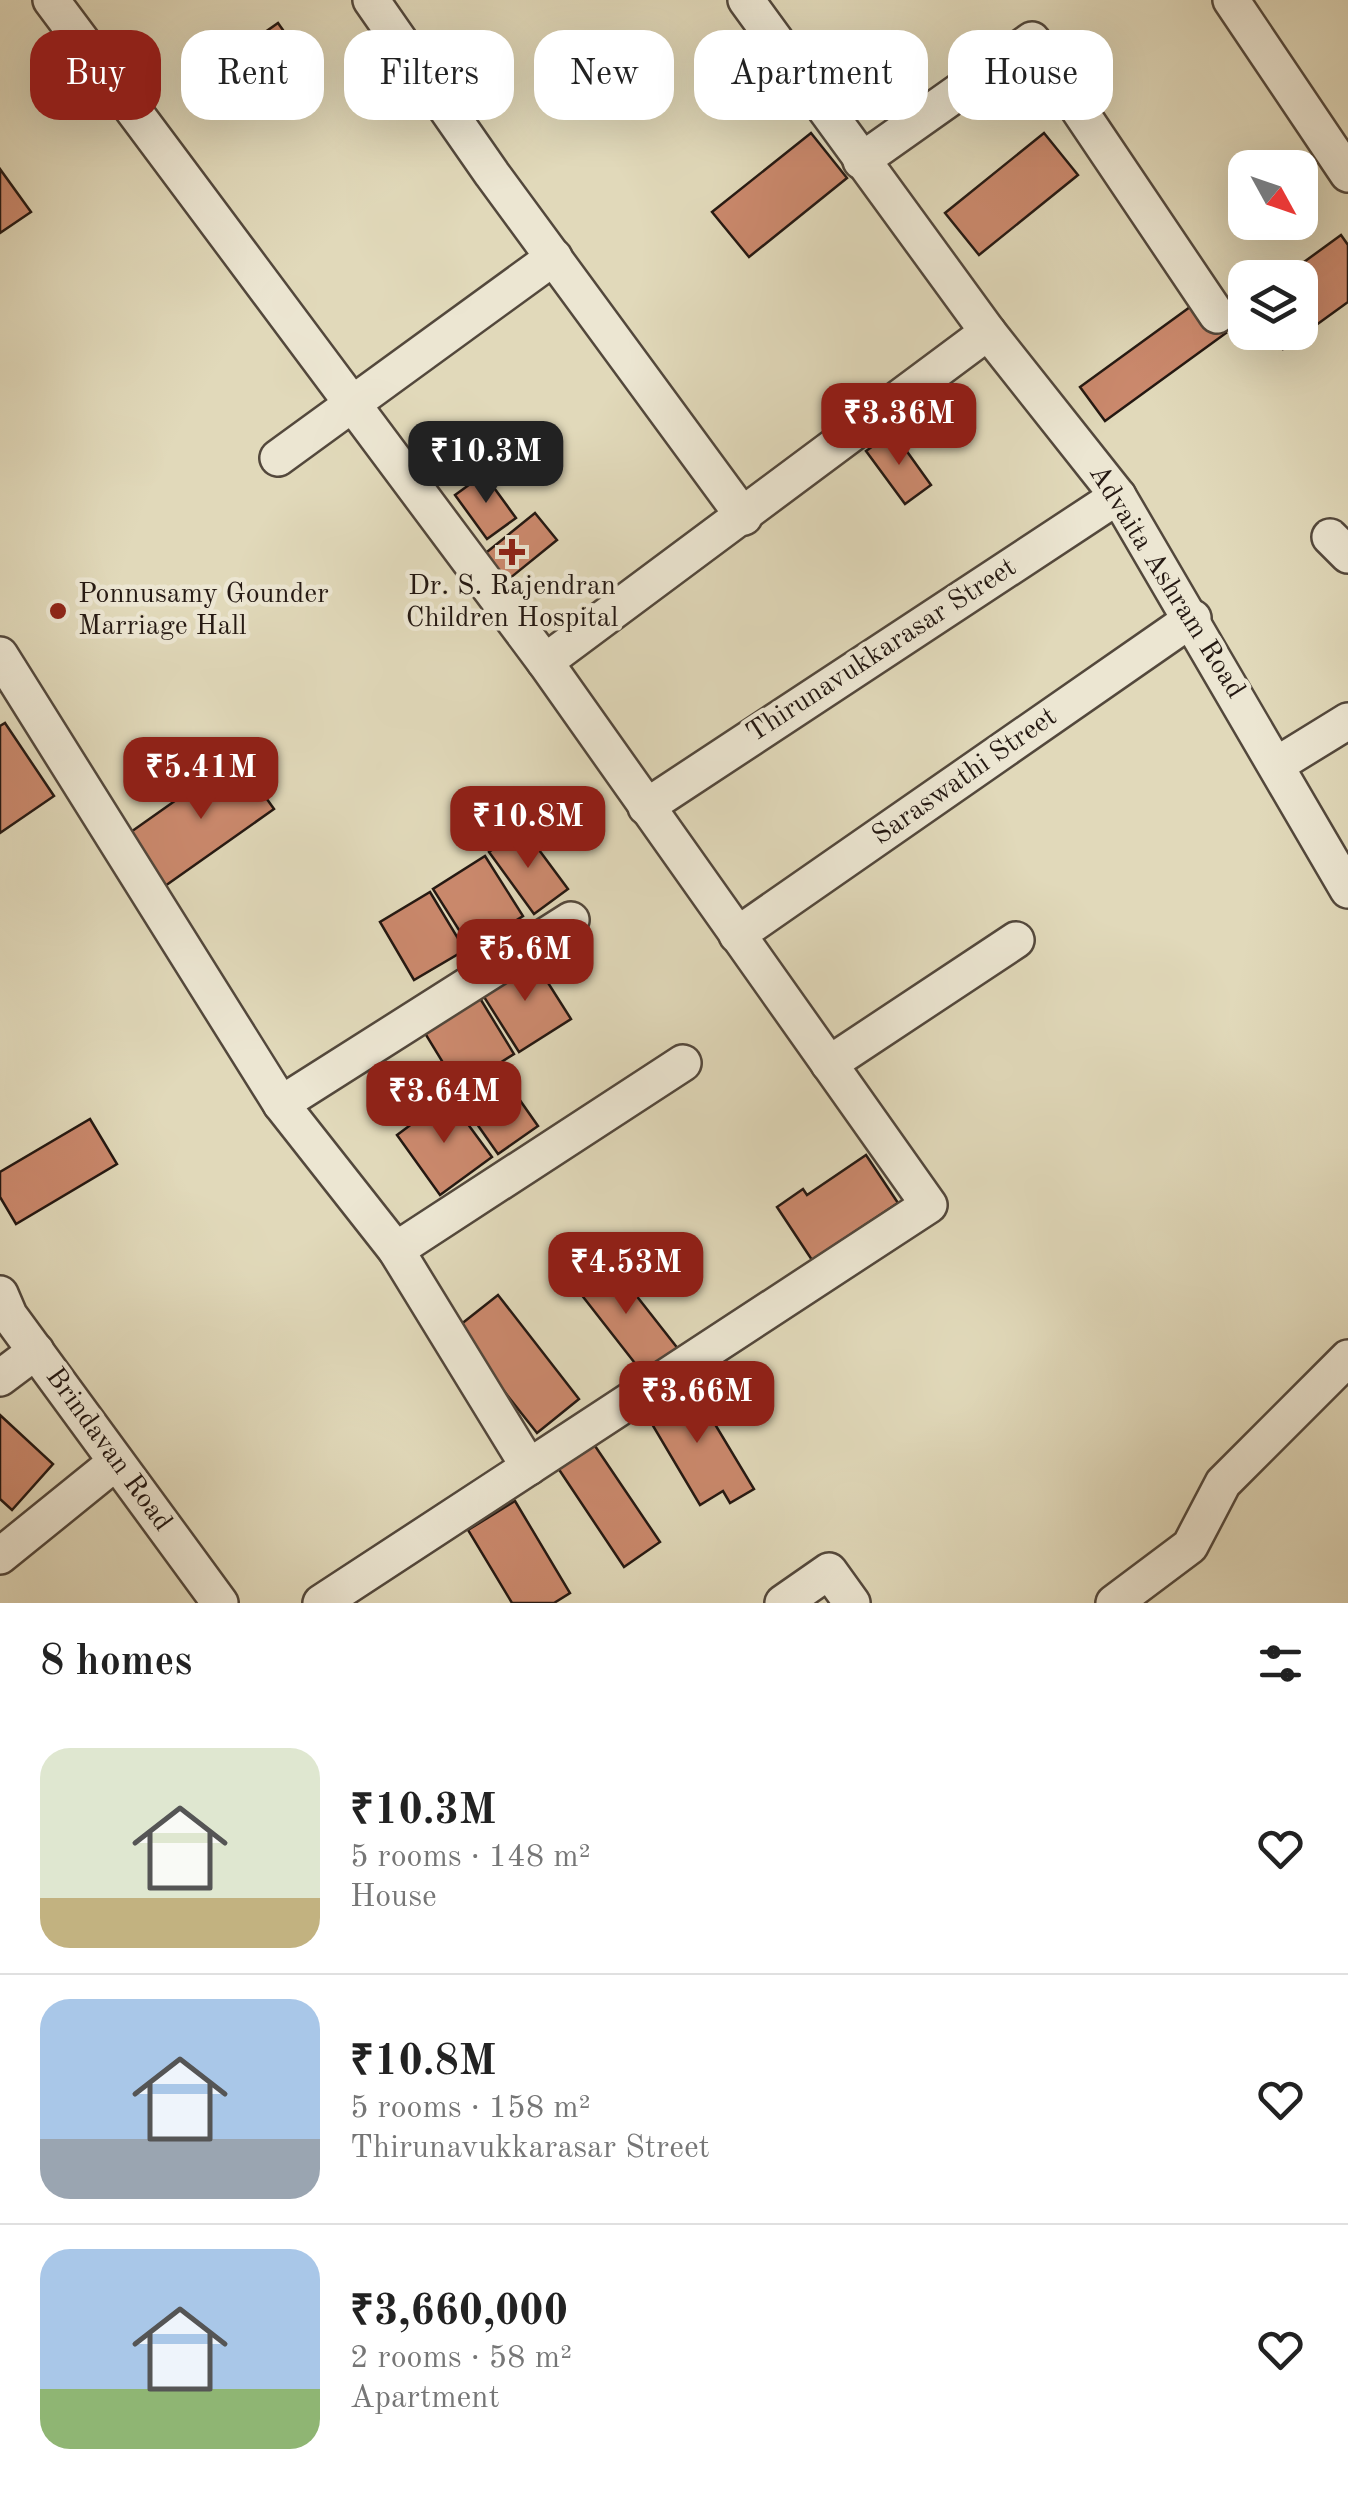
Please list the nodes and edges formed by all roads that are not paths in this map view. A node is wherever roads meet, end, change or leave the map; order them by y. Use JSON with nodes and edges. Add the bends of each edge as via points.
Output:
{"nodes":[{"id":1,"x":51,"y":0,"type":"edge"},
{"id":2,"x":371,"y":0,"type":"edge"},
{"id":3,"x":746,"y":0,"type":"edge"},
{"id":4,"x":1232,"y":0,"type":"edge"},
{"id":5,"x":860,"y":161,"type":"junction"},
{"id":6,"x":1348,"y":174,"type":"edge"},
{"id":7,"x":554,"y":258,"type":"junction"},
{"id":8,"x":1216,"y":315,"type":"dead end"},
{"id":9,"x":988,"y":332,"type":"junction"},
{"id":10,"x":351,"y":404,"type":"junction"},
{"id":11,"x":278,"y":458,"type":"dead end"},
{"id":12,"x":1118,"y":496,"type":"junction"},
{"id":13,"x":744,"y":517,"type":"junction"},
{"id":14,"x":1193,"y":618,"type":"junction"},
{"id":15,"x":0,"y":655,"type":"edge"},
{"id":16,"x":545,"y":662,"type":"junction"},
{"id":17,"x":1348,"y":721,"type":"edge"},
{"id":18,"x":1278,"y":764,"type":"junction"},
{"id":19,"x":646,"y":807,"type":"junction"},
{"id":20,"x":1348,"y":890,"type":"edge"},
{"id":21,"x":571,"y":920,"type":"dead end"},
{"id":22,"x":738,"y":936,"type":"junction"},
{"id":23,"x":1016,"y":940,"type":"dead end"},
{"id":24,"x":684,"y":1063,"type":"dead end"},
{"id":25,"x":829,"y":1064,"type":"junction"},
{"id":26,"x":281,"y":1104,"type":"junction"},
{"id":27,"x":396,"y":1250,"type":"junction"},
{"id":28,"x":0,"y":1294,"type":"edge"},
{"id":29,"x":36,"y":1351,"type":"junction"},
{"id":30,"x":1348,"y":1358,"type":"edge"},
{"id":31,"x":0,"y":1378,"type":"edge"},
{"id":32,"x":116,"y":1462,"type":"junction"},
{"id":33,"x":529,"y":1466,"type":"junction"},
{"id":34,"x":0,"y":1556,"type":"edge"},
{"id":35,"x":220,"y":1603,"type":"edge"},
{"id":36,"x":321,"y":1603,"type":"edge"},
{"id":37,"x":784,"y":1603,"type":"edge"},
{"id":38,"x":852,"y":1603,"type":"edge"},
{"id":39,"x":1114,"y":1603,"type":"edge"}],
"edges":[{"from":1,"to":10,"type":"street"},
{"from":2,"to":7,"type":"street"},
{"from":3,"to":5,"type":"street","name":"Advaita Ashram Road"},
{"from":4,"to":6,"type":"street"},
{"from":5,"to":8,"type":"street","via":[[1032,40]]},
{"from":5,"to":9,"type":"street","name":"Advaita Ashram Road"},
{"from":7,"to":10,"type":"street"},
{"from":7,"to":13,"type":"street"},
{"from":9,"to":12,"type":"street","name":"Advaita Ashram Road"},
{"from":9,"to":13,"type":"street"},
{"from":10,"to":11,"type":"street"},
{"from":10,"to":16,"type":"street"},
{"from":12,"to":14,"type":"street","name":"Advaita Ashram Road"},
{"from":12,"to":19,"type":"street","name":"Thirunavukkarasar Street"},
{"from":13,"to":16,"type":"street"},
{"from":14,"to":18,"type":"street","name":"Advaita Ashram Road"},
{"from":14,"to":22,"type":"street","name":"Saraswathi Street"},
{"from":15,"to":26,"type":"street"},
{"from":16,"to":19,"type":"street"},
{"from":17,"to":18,"type":"street"},
{"from":18,"to":20,"type":"street","name":"Advaita Ashram Road"},
{"from":19,"to":22,"type":"street"},
{"from":21,"to":26,"type":"street"},
{"from":22,"to":25,"type":"street"},
{"from":23,"to":25,"type":"street"},
{"from":24,"to":27,"type":"street"},
{"from":25,"to":33,"type":"street","via":[[929,1204]]},
{"from":26,"to":27,"type":"street"},
{"from":27,"to":33,"type":"street"},
{"from":28,"to":29,"type":"street","name":"Brindavan Road"},
{"from":29,"to":31,"type":"street"},
{"from":29,"to":32,"type":"street","name":"Brindavan Road"},
{"from":30,"to":39,"type":"street","via":[[1223,1483],[1190,1546]]},
{"from":32,"to":34,"type":"street"},
{"from":32,"to":35,"type":"street","name":"Brindavan Road"},
{"from":33,"to":36,"type":"street"},
{"from":37,"to":38,"type":"street","via":[[829,1572]]}]}
